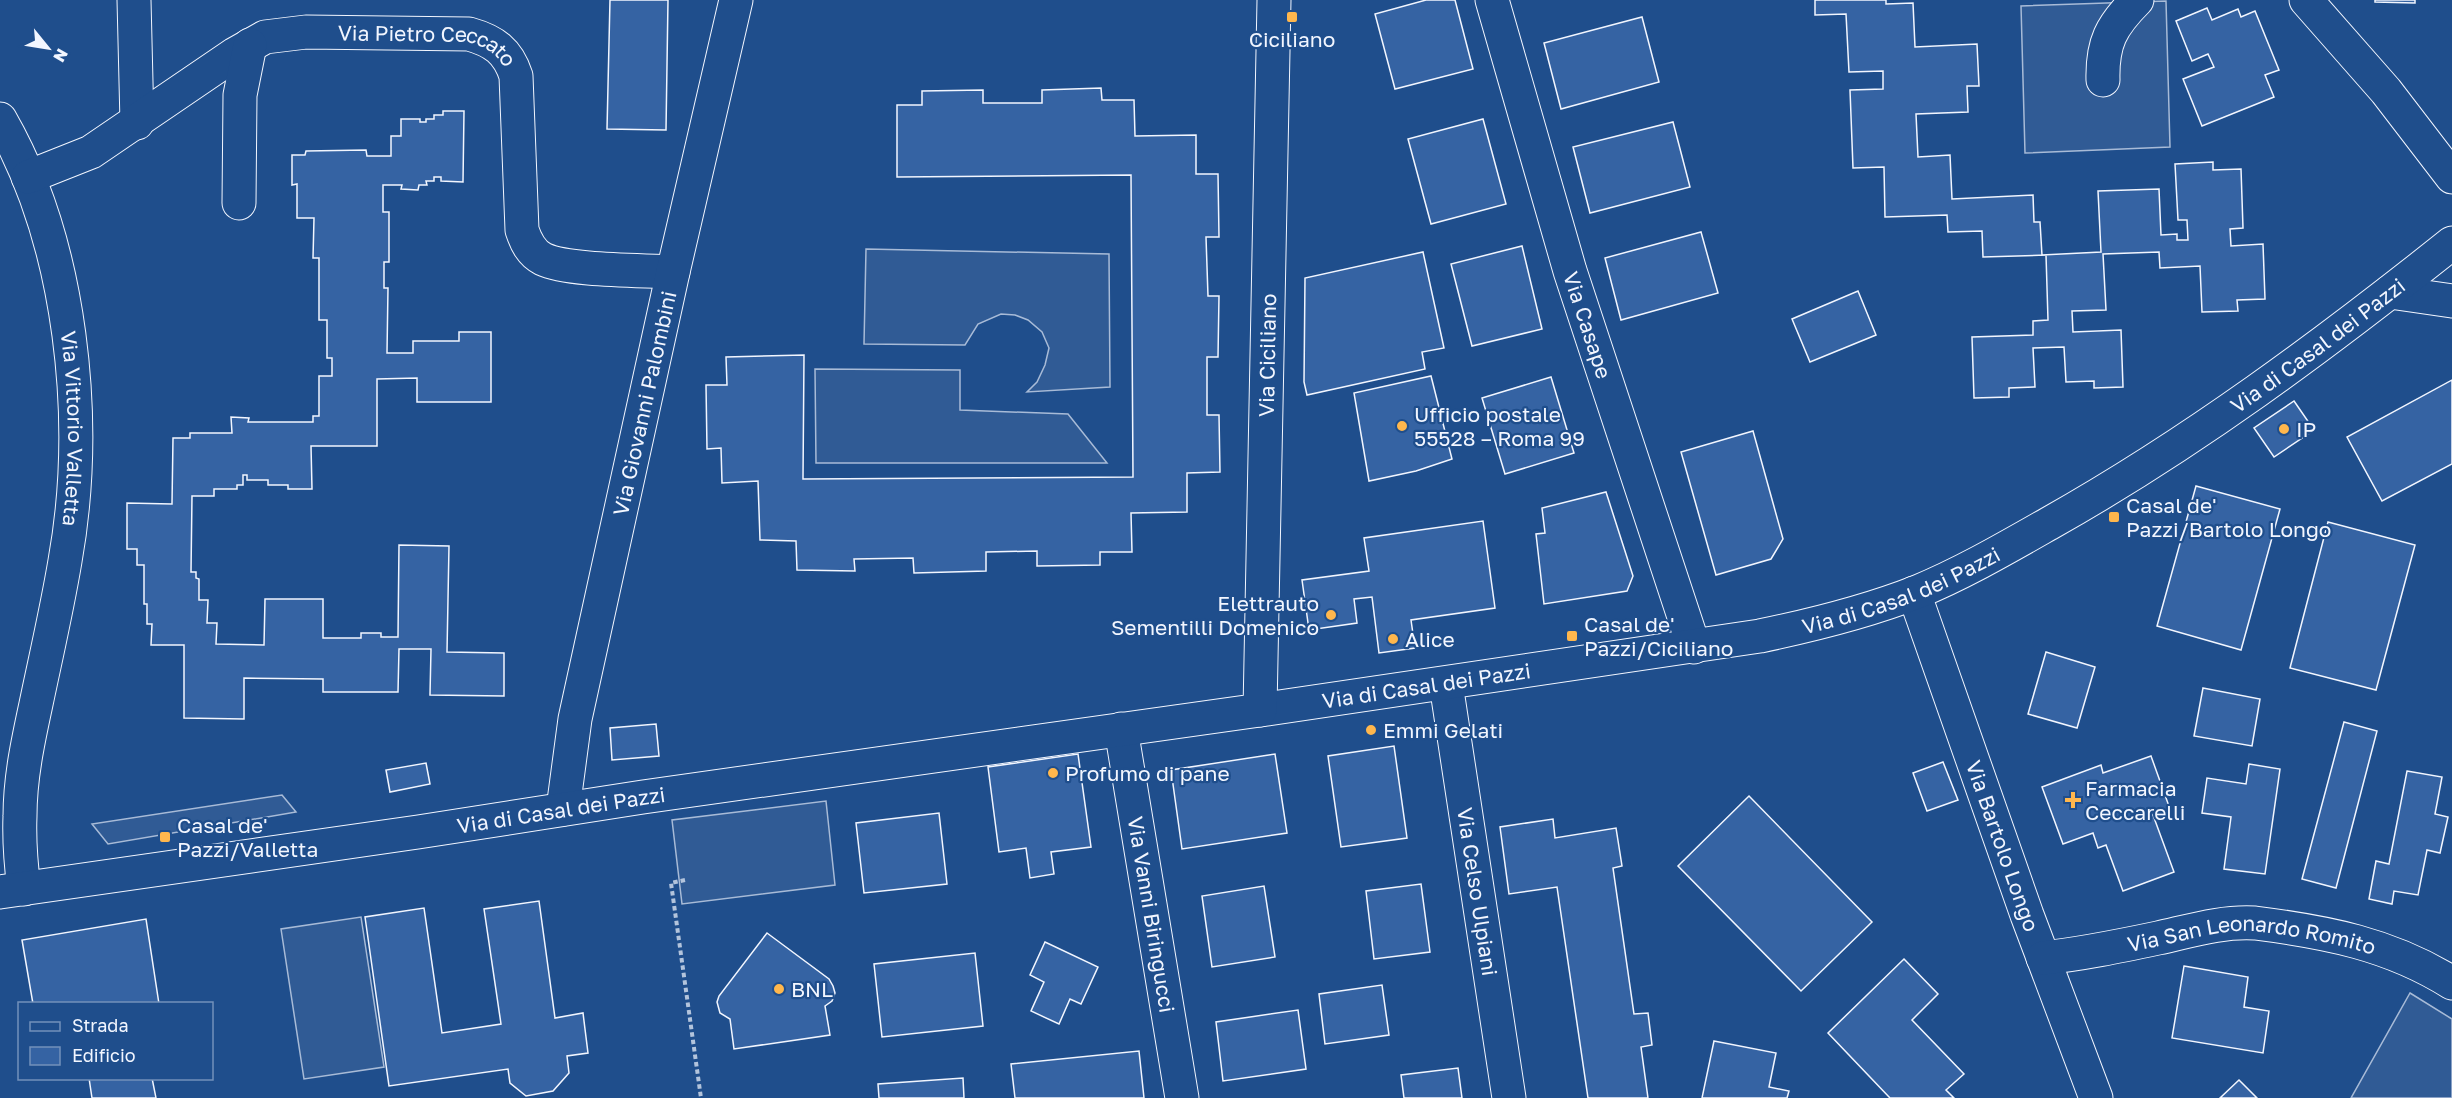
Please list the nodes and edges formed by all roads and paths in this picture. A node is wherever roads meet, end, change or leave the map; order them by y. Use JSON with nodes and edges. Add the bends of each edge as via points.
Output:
{"nodes":[{"id":1,"x":134,"y":0,"type":"edge"},
{"id":2,"x":736,"y":0,"type":"edge"},
{"id":3,"x":1274,"y":0,"type":"edge"},
{"id":4,"x":1492,"y":0,"type":"edge"},
{"id":5,"x":2137,"y":0,"type":"edge"},
{"id":6,"x":2306,"y":0,"type":"edge"},
{"id":7,"x":250,"y":45,"type":"junction"},
{"id":8,"x":2103,"y":80,"type":"dead end"},
{"id":9,"x":0,"y":119,"type":"edge"},
{"id":10,"x":137,"y":123,"type":"junction"},
{"id":11,"x":28,"y":177,"type":"junction"},
{"id":12,"x":2452,"y":177,"type":"edge"},
{"id":13,"x":239,"y":203,"type":"dead end"},
{"id":14,"x":2452,"y":243,"type":"edge"},
{"id":15,"x":673,"y":272,"type":"junction"},
{"id":16,"x":2390,"y":292,"type":"junction"},
{"id":17,"x":2452,"y":301,"type":"edge"},
{"id":18,"x":1914,"y":593,"type":"junction"},
{"id":19,"x":1694,"y":647,"type":"junction"},
{"id":20,"x":1446,"y":684,"type":"junction"},
{"id":21,"x":1260,"y":710,"type":"junction"},
{"id":22,"x":1121,"y":729,"type":"junction"},
{"id":23,"x":14,"y":746,"type":"edge"},
{"id":24,"x":563,"y":809,"type":"junction"},
{"id":25,"x":685,"y":880,"type":"dead end"},
{"id":26,"x":12,"y":890,"type":"edge"},
{"id":27,"x":2043,"y":958,"type":"junction"},
{"id":28,"x":2452,"y":983,"type":"edge"},
{"id":29,"x":701,"y":1098,"type":"edge"},
{"id":30,"x":1182,"y":1098,"type":"edge"},
{"id":31,"x":1509,"y":1098,"type":"edge"},
{"id":32,"x":2096,"y":1098,"type":"edge"}],
"edges":[{"from":1,"to":10,"type":"street"},
{"from":2,"to":15,"type":"street","name":"Via Giovanni Palombini"},
{"from":3,"to":21,"type":"street","name":"Via Ciciliano"},
{"from":4,"to":19,"type":"street","name":"Via Casape","via":[[1570,272]]},
{"from":5,"to":8,"type":"street","via":[[2108,36]]},
{"from":6,"to":12,"type":"street","via":[[2375,78]]},
{"from":7,"to":10,"type":"street","name":"Via Pietro Ceccato"},
{"from":7,"to":13,"type":"street","via":[[240,95]]},
{"from":7,"to":15,"type":"street","name":"Via Pietro Ceccato","via":[[265,37],[306,32],[458,33],[493,42],[508,57],[516,76],[522,230],[533,251],[564,265]]},
{"from":9,"to":11,"type":"street","name":"Via Vittorio Valletta"},
{"from":10,"to":11,"type":"street","name":"Via Pietro Ceccato","via":[[91,152]]},
{"from":11,"to":23,"type":"street","name":"Via Vittorio Valletta","via":[[54,257],[67,326],[74,391],[75,487],[66,559]]},
{"from":14,"to":16,"type":"street","name":"Via di Casal dei Pazzi"},
{"from":15,"to":24,"type":"street","name":"Via Giovanni Palombini","via":[[575,719]]},
{"from":16,"to":17,"type":"street"},
{"from":16,"to":18,"type":"street","name":"Via di Casal dei Pazzi","via":[[2155,460],[1995,554]]},
{"from":18,"to":19,"type":"street","name":"Via di Casal dei Pazzi","via":[[1803,627]]},
{"from":18,"to":27,"type":"street","name":"Via Bartolo Longo"},
{"from":19,"to":20,"type":"street","name":"Via di Casal dei Pazzi"},
{"from":20,"to":21,"type":"street","name":"Via di Casal dei Pazzi"},
{"from":20,"to":31,"type":"street","name":"Via Celso Ulpiani"},
{"from":21,"to":22,"type":"street","name":"Via di Casal dei Pazzi"},
{"from":22,"to":24,"type":"street","name":"Via di Casal dei Pazzi"},
{"from":22,"to":30,"type":"street","name":"Via Vanni Biringucci"},
{"from":23,"to":26,"type":"street","name":"Via Vittorio Valletta","via":[[20,816]]},
{"from":24,"to":26,"type":"street","name":"Via di Casal dei Pazzi"},
{"from":25,"to":29,"type":"path","via":[[671,883]]},
{"from":27,"to":28,"type":"street","name":"Via San Leonardo Romito","via":[[2094,952],[2242,922],[2382,947]]},
{"from":27,"to":32,"type":"street","name":"Via Bartolo Longo"}]}
